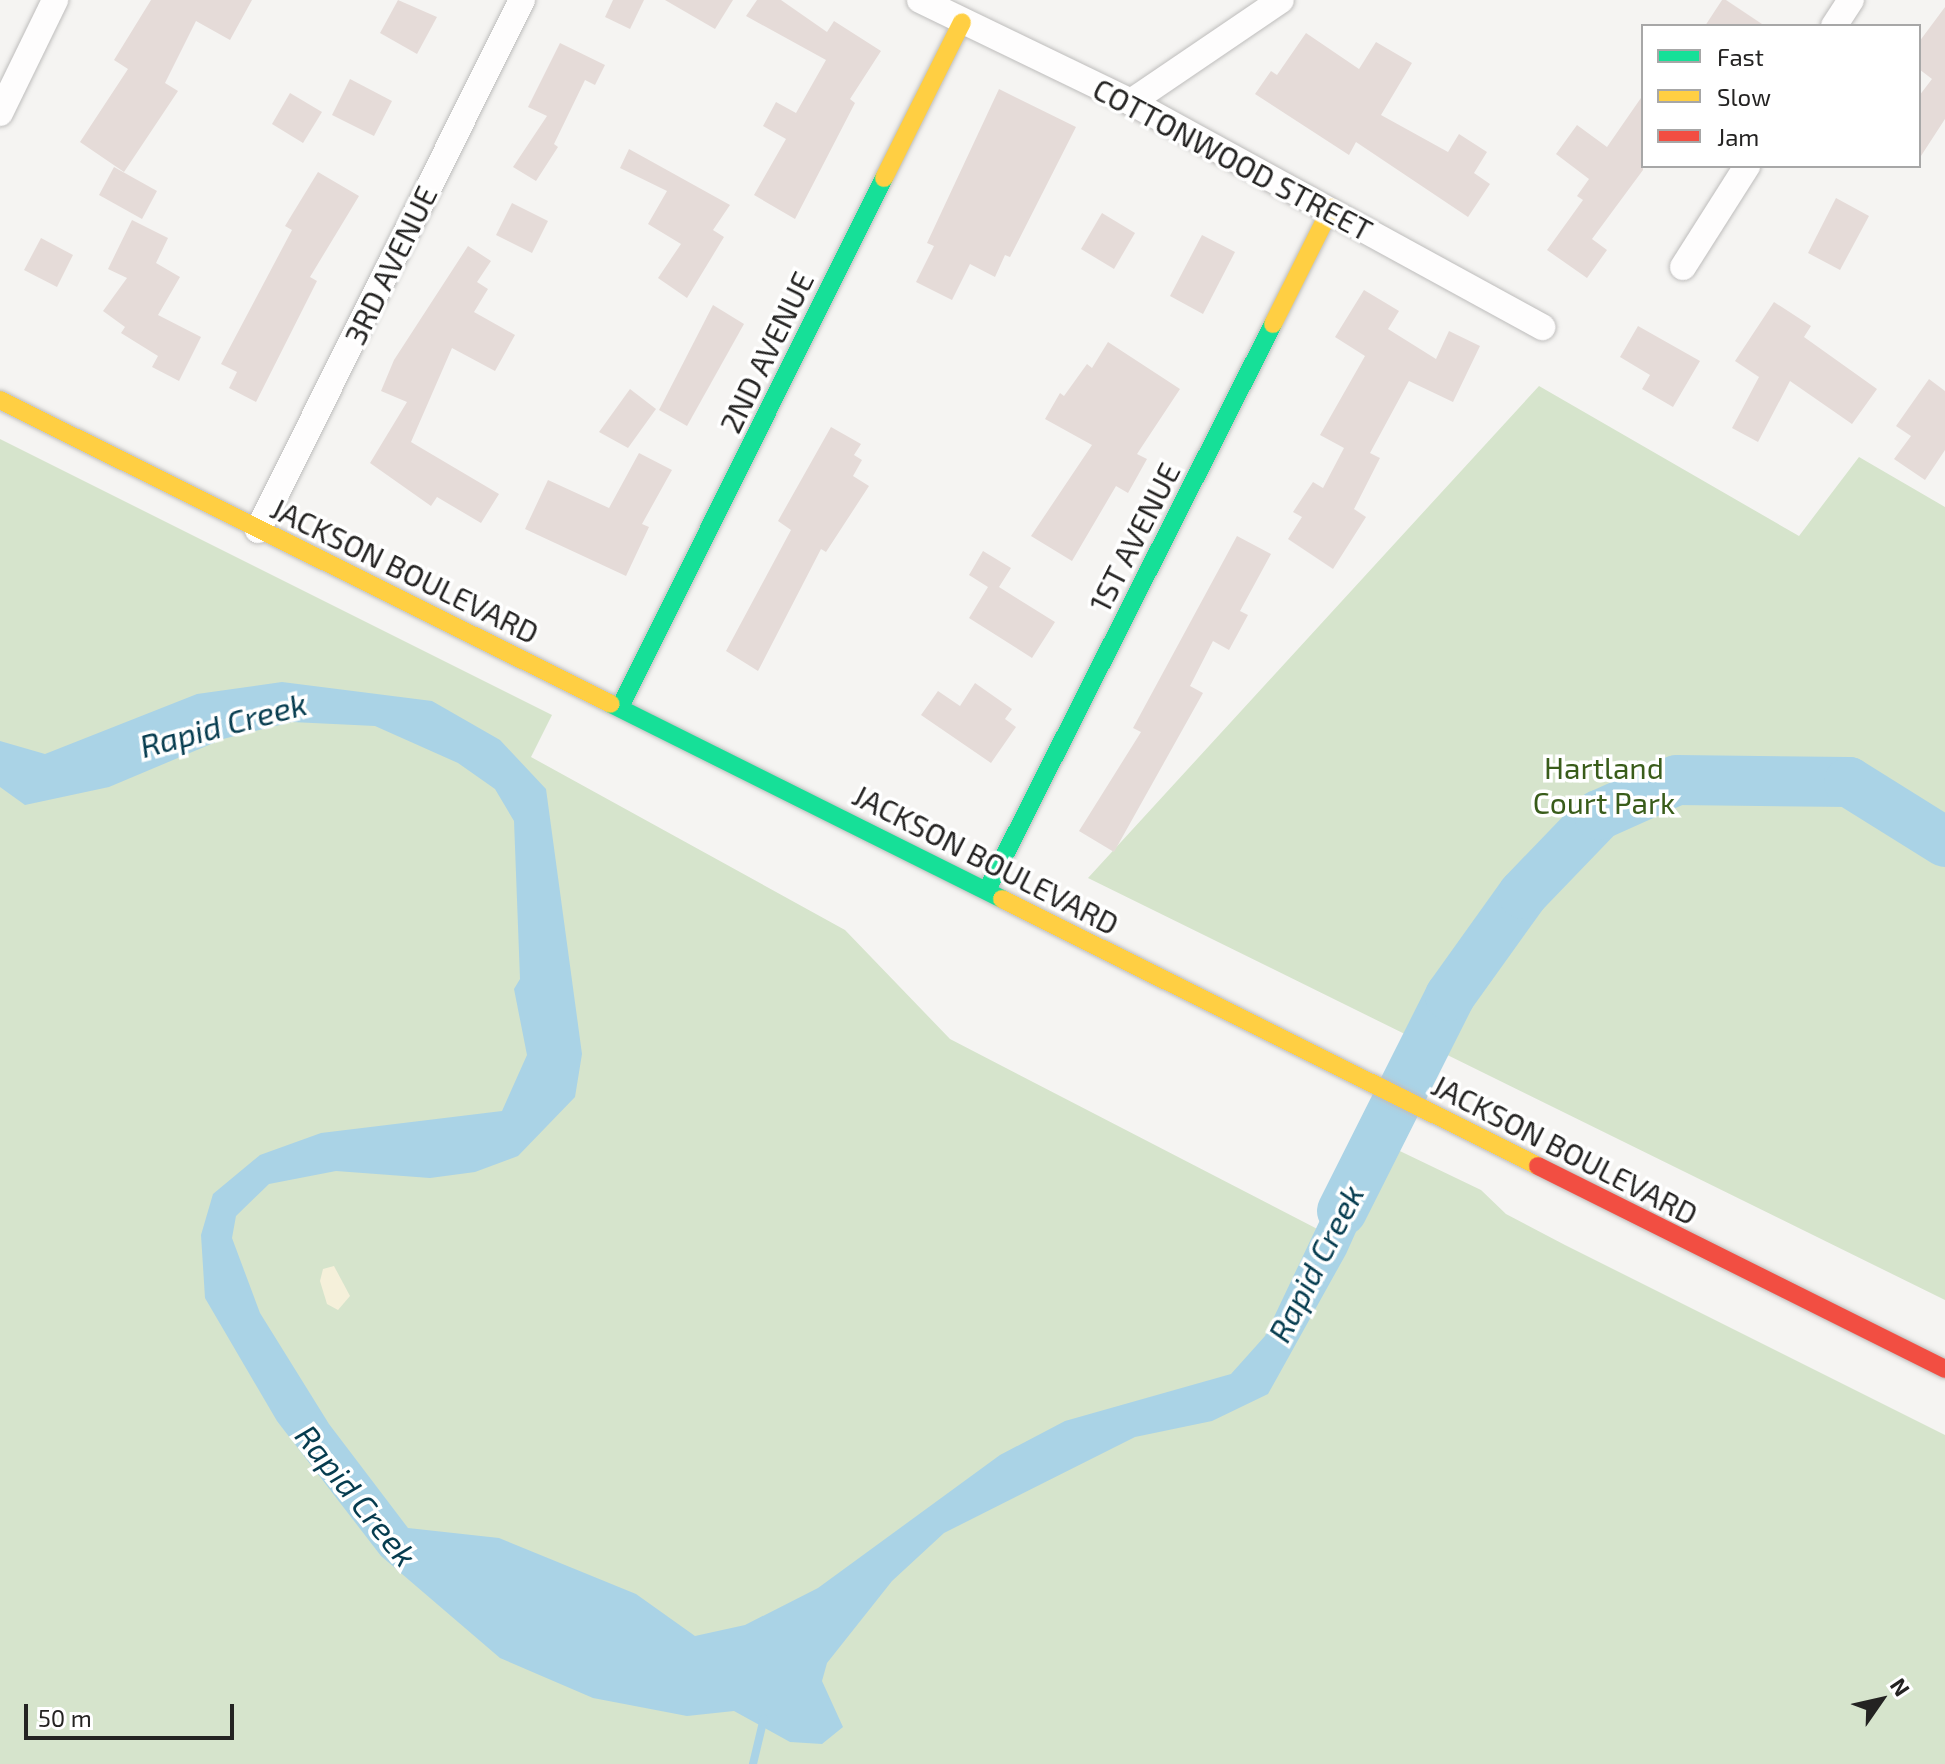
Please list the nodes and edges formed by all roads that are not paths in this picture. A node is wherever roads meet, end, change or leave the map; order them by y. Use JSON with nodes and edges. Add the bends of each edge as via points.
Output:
{"nodes":[{"id":1,"x":55,"y":0,"type":"edge"},
{"id":2,"x":522,"y":0,"type":"edge"},
{"id":3,"x":920,"y":0,"type":"edge"},
{"id":4,"x":1281,"y":0,"type":"edge"},
{"id":5,"x":1851,"y":0,"type":"edge"},
{"id":6,"x":962,"y":22,"type":"junction"},
{"id":7,"x":1835,"y":24,"type":"edge"},
{"id":8,"x":1131,"y":102,"type":"junction"},
{"id":9,"x":0,"y":113,"type":"edge"},
{"id":10,"x":1746,"y":168,"type":"edge"},
{"id":11,"x":1331,"y":208,"type":"junction"},
{"id":12,"x":1683,"y":267,"type":"dead end"},
{"id":13,"x":1542,"y":327,"type":"dead end"},
{"id":14,"x":0,"y":400,"type":"edge"},
{"id":15,"x":258,"y":530,"type":"junction"},
{"id":16,"x":620,"y":707,"type":"junction"},
{"id":17,"x":987,"y":890,"type":"junction"},
{"id":18,"x":1945,"y":1369,"type":"edge"}],
"edges":[{"from":1,"to":9,"type":"street"},
{"from":2,"to":15,"type":"street","name":"3RD AVENUE"},
{"from":3,"to":6,"type":"street","name":"COTTONWOOD STREET"},
{"from":4,"to":8,"type":"street"},
{"from":5,"to":7,"type":"street"},
{"from":6,"to":8,"type":"street","name":"COTTONWOOD STREET"},
{"from":6,"to":16,"type":"main road","name":"2ND AVENUE"},
{"from":8,"to":11,"type":"street","name":"COTTONWOOD STREET"},
{"from":10,"to":12,"type":"street"},
{"from":11,"to":13,"type":"street","name":"COTTONWOOD STREET"},
{"from":11,"to":17,"type":"main road","name":"1ST AVENUE"},
{"from":14,"to":15,"type":"main road","name":"JACKSON BOULEVARD"},
{"from":15,"to":16,"type":"main road","name":"JACKSON BOULEVARD"},
{"from":16,"to":17,"type":"main road","name":"JACKSON BOULEVARD"},
{"from":17,"to":18,"type":"main road","name":"JACKSON BOULEVARD"}]}
